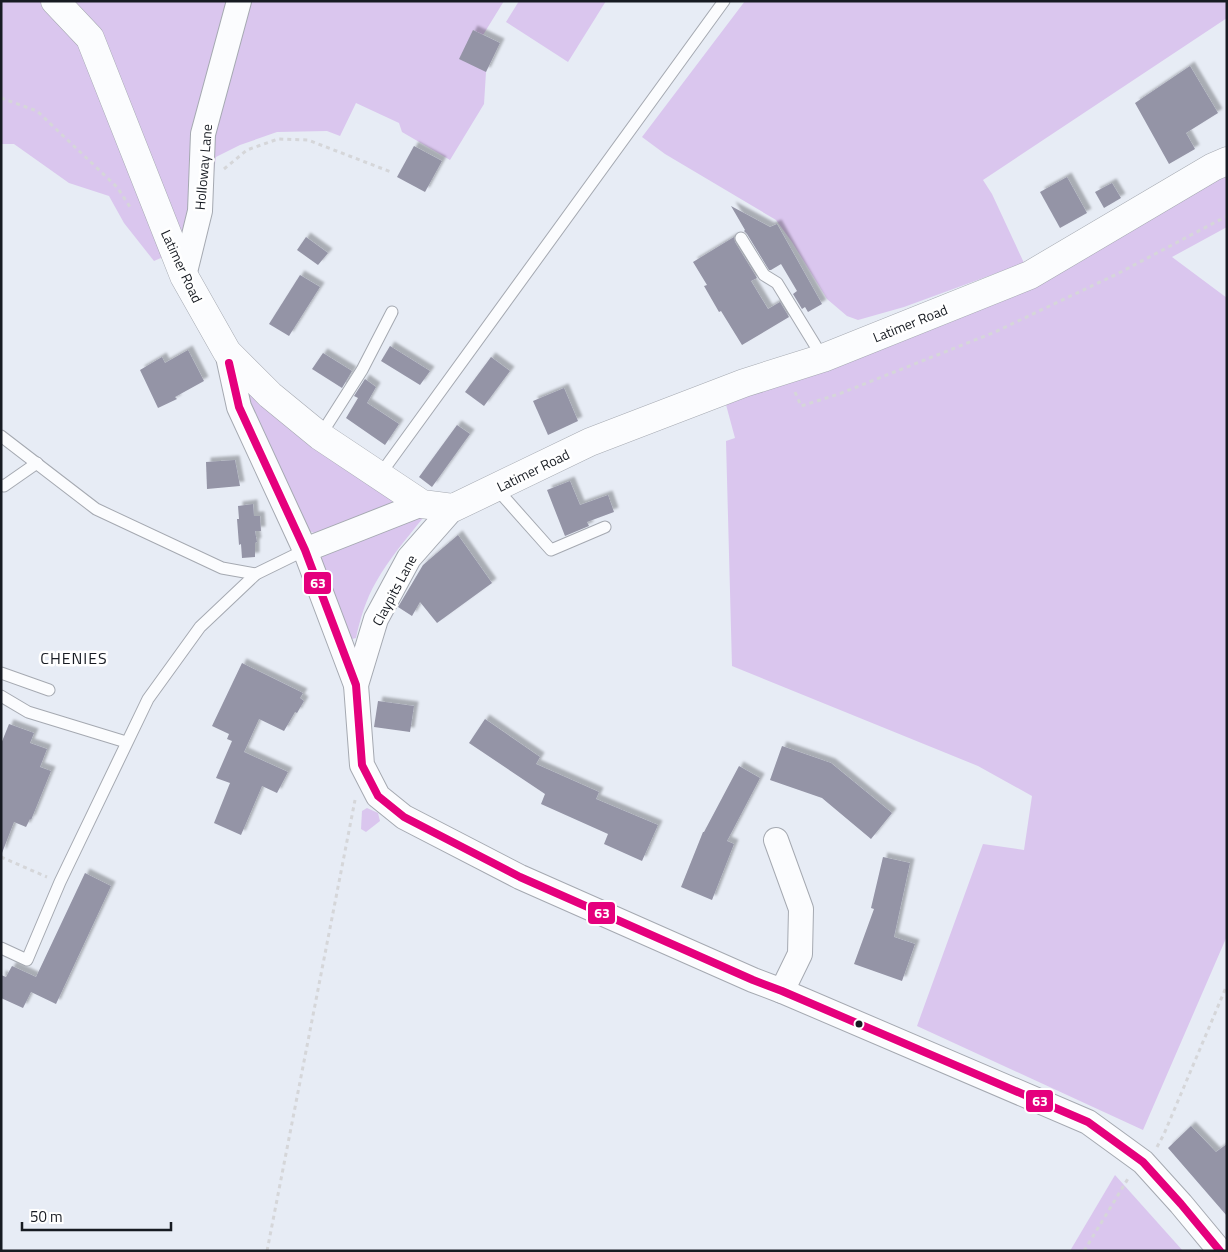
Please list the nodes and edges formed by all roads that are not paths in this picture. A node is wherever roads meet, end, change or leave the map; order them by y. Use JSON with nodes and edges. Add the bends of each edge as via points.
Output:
{"nodes":[{"id":1,"x":55,"y":1,"type":"edge"},
{"id":2,"x":239,"y":1,"type":"edge"},
{"id":3,"x":724,"y":1,"type":"edge"},
{"id":4,"x":1227,"y":161,"type":"edge"},
{"id":5,"x":740,"y":238,"type":"dead end"},
{"id":6,"x":184,"y":276,"type":"junction"},
{"id":7,"x":392,"y":312,"type":"dead end"},
{"id":8,"x":226,"y":352,"type":"junction"},
{"id":9,"x":823,"y":358,"type":"junction"},
{"id":10,"x":1,"y":436,"type":"edge"},
{"id":11,"x":320,"y":436,"type":"junction"},
{"id":12,"x":37,"y":463,"type":"junction"},
{"id":13,"x":379,"y":476,"type":"junction"},
{"id":14,"x":1,"y":485,"type":"edge"},
{"id":15,"x":496,"y":487,"type":"junction"},
{"id":16,"x":422,"y":504,"type":"junction"},
{"id":17,"x":453,"y":508,"type":"junction"},
{"id":18,"x":605,"y":527,"type":"dead end"},
{"id":19,"x":305,"y":550,"type":"junction"},
{"id":20,"x":256,"y":574,"type":"junction"},
{"id":21,"x":1,"y":673,"type":"edge"},
{"id":22,"x":356,"y":685,"type":"junction"},
{"id":23,"x":49,"y":690,"type":"dead end"},
{"id":24,"x":1,"y":696,"type":"edge"},
{"id":25,"x":126,"y":742,"type":"junction"},
{"id":26,"x":776,"y":840,"type":"dead end"},
{"id":27,"x":1,"y":948,"type":"edge"},
{"id":28,"x":782,"y":991,"type":"junction"},
{"id":29,"x":1220,"y":1251,"type":"edge"}],
"edges":[{"from":1,"to":6,"type":"street","name":"Latimer Road","via":[[90,38]]},
{"from":2,"to":6,"type":"street","name":"Holloway Lane","via":[[203,134],[200,211]]},
{"from":3,"to":13,"type":"lane"},
{"from":4,"to":9,"type":"street","name":"Latimer Road","via":[[1030,274]]},
{"from":5,"to":9,"type":"lane","via":[[764,276],[777,283]]},
{"from":6,"to":8,"type":"street","name":"Latimer Road"},
{"from":7,"to":11,"type":"lane","via":[[362,370]]},
{"from":8,"to":11,"type":"street","name":"Latimer Road","via":[[270,395]]},
{"from":8,"to":19,"type":"street","name":"Claypits Lane","via":[[239,407]]},
{"from":9,"to":15,"type":"street","name":"Latimer Road","via":[[744,383],[590,442]]},
{"from":10,"to":12,"type":"lane"},
{"from":11,"to":13,"type":"street","name":"Latimer Road"},
{"from":12,"to":14,"type":"lane"},
{"from":12,"to":20,"type":"lane","via":[[96,509],[222,568]]},
{"from":13,"to":16,"type":"street","name":"Latimer Road"},
{"from":15,"to":17,"type":"street","name":"Latimer Road"},
{"from":15,"to":18,"type":"lane","via":[[551,550]]},
{"from":16,"to":17,"type":"street","name":"Latimer Road"},
{"from":16,"to":19,"type":"street"},
{"from":17,"to":22,"type":"street","name":"Claypits Lane","via":[[409,558],[376,619]]},
{"from":19,"to":20,"type":"lane"},
{"from":19,"to":22,"type":"street","name":"Claypits Lane"},
{"from":20,"to":25,"type":"lane","via":[[200,626],[148,699]]},
{"from":21,"to":23,"type":"lane"},
{"from":22,"to":28,"type":"street","name":"Claypits Lane","via":[[362,765],[378,796],[404,817],[520,877]]},
{"from":24,"to":25,"type":"lane","via":[[28,712]]},
{"from":25,"to":27,"type":"lane","via":[[60,882],[28,960]]},
{"from":26,"to":28,"type":"street","via":[[801,909],[800,954]]},
{"from":28,"to":29,"type":"street","name":"Claypits Lane","via":[[1088,1122],[1143,1162]]}]}
